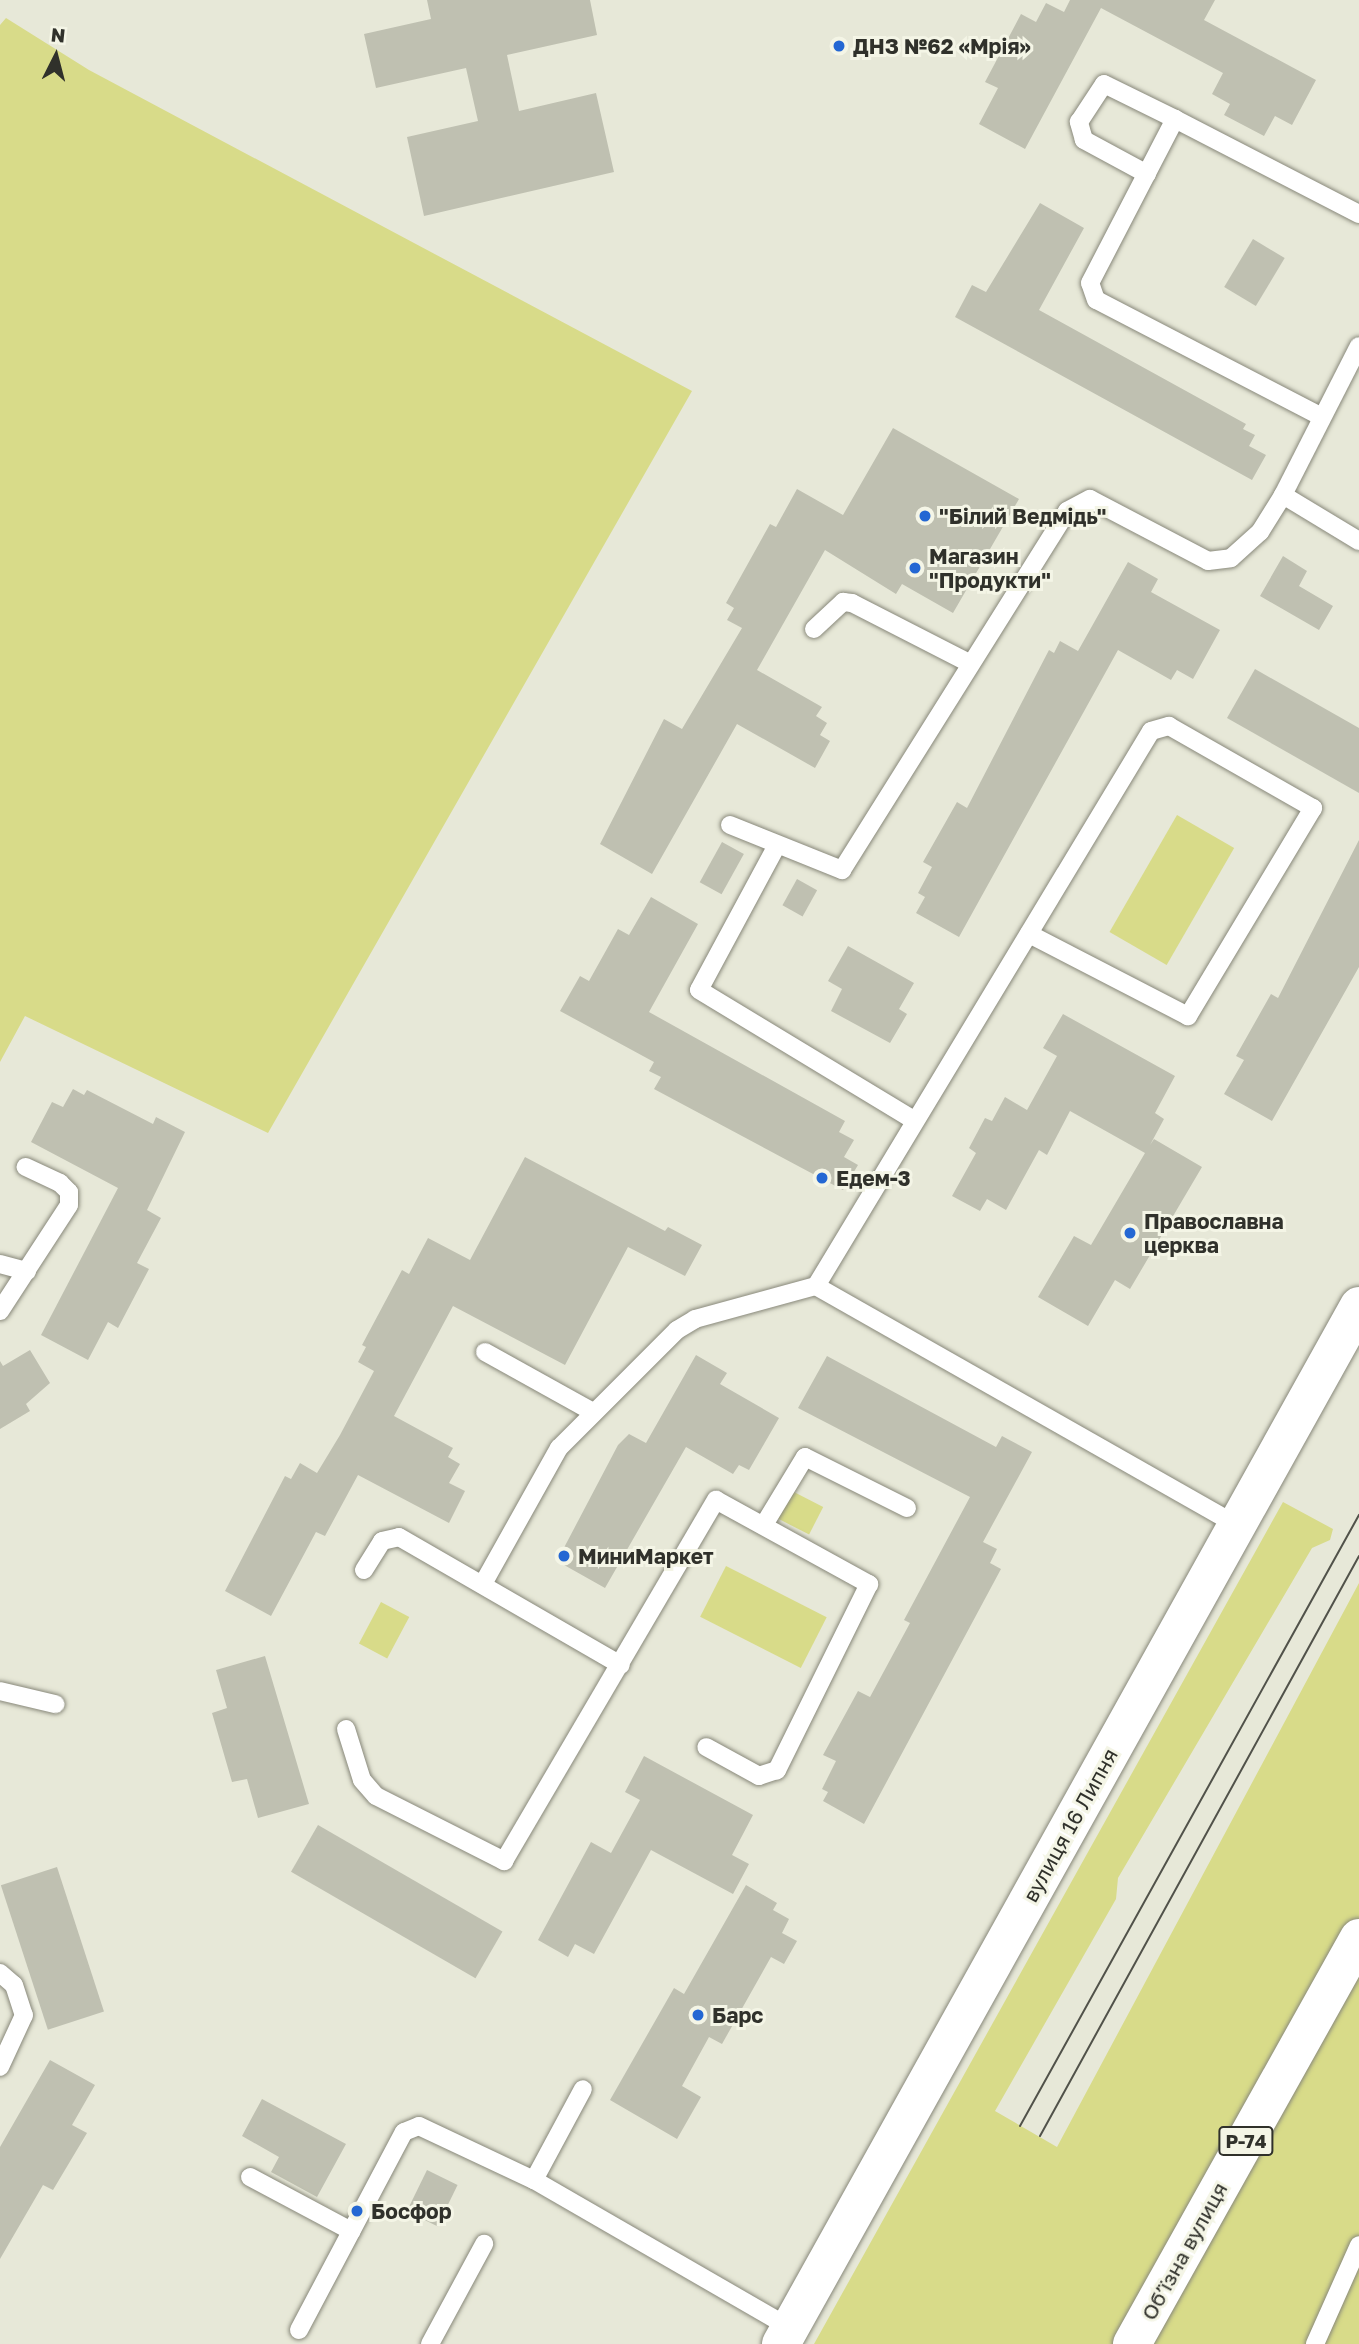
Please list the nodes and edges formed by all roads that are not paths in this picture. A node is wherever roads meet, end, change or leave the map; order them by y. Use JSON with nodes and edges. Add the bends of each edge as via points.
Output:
{"nodes":[{"id":1,"x":1175,"y":119,"type":"junction"},
{"id":2,"x":1147,"y":174,"type":"junction"},
{"id":3,"x":1359,"y":214,"type":"edge"},
{"id":4,"x":1359,"y":346,"type":"edge"},
{"id":5,"x":1322,"y":417,"type":"junction"},
{"id":6,"x":1283,"y":495,"type":"junction"},
{"id":7,"x":1359,"y":541,"type":"edge"},
{"id":8,"x":814,"y":629,"type":"dead end"},
{"id":9,"x":969,"y":663,"type":"junction"},
{"id":10,"x":730,"y":825,"type":"dead end"},
{"id":11,"x":776,"y":847,"type":"junction"},
{"id":12,"x":1029,"y":934,"type":"junction"},
{"id":13,"x":914,"y":1120,"type":"junction"},
{"id":14,"x":26,"y":1167,"type":"dead end"},
{"id":15,"x":0,"y":1264,"type":"edge"},
{"id":16,"x":27,"y":1271,"type":"junction"},
{"id":17,"x":816,"y":1286,"type":"junction"},
{"id":18,"x":1359,"y":1306,"type":"edge"},
{"id":19,"x":0,"y":1311,"type":"edge"},
{"id":20,"x":485,"y":1352,"type":"dead end"},
{"id":21,"x":591,"y":1411,"type":"junction"},
{"id":22,"x":907,"y":1508,"type":"dead end"},
{"id":23,"x":765,"y":1523,"type":"junction"},
{"id":24,"x":1237,"y":1525,"type":"junction"},
{"id":25,"x":364,"y":1570,"type":"dead end"},
{"id":26,"x":484,"y":1582,"type":"junction"},
{"id":27,"x":621,"y":1665,"type":"junction"},
{"id":28,"x":0,"y":1691,"type":"edge"},
{"id":29,"x":55,"y":1704,"type":"dead end"},
{"id":30,"x":346,"y":1729,"type":"dead end"},
{"id":31,"x":706,"y":1747,"type":"dead end"},
{"id":32,"x":1359,"y":1938,"type":"edge"},
{"id":33,"x":0,"y":1973,"type":"edge"},
{"id":34,"x":0,"y":2067,"type":"edge"},
{"id":35,"x":583,"y":2089,"type":"dead end"},
{"id":36,"x":250,"y":2177,"type":"dead end"},
{"id":37,"x":534,"y":2180,"type":"junction"},
{"id":38,"x":351,"y":2231,"type":"junction"},
{"id":39,"x":484,"y":2244,"type":"dead end"},
{"id":40,"x":1359,"y":2245,"type":"edge"},
{"id":41,"x":299,"y":2330,"type":"dead end"},
{"id":42,"x":785,"y":2336,"type":"edge"},
{"id":43,"x":430,"y":2344,"type":"edge"},
{"id":44,"x":1132,"y":2344,"type":"edge"},
{"id":45,"x":1315,"y":2344,"type":"edge"}],
"edges":[{"from":1,"to":2,"type":"lane"},
{"from":1,"to":2,"type":"lane","via":[[1104,84],[1079,121],[1084,140]]},
{"from":1,"to":3,"type":"lane"},
{"from":2,"to":5,"type":"lane","via":[[1089,292]]},
{"from":4,"to":5,"type":"lane"},
{"from":5,"to":6,"type":"lane"},
{"from":6,"to":7,"type":"lane"},
{"from":6,"to":9,"type":"lane","via":[[1260,532],[1231,558],[1208,561],[1090,499],[1077,501]]},
{"from":8,"to":9,"type":"lane","via":[[843,603],[852,603]]},
{"from":9,"to":11,"type":"lane","via":[[850,864],[833,870]]},
{"from":10,"to":11,"type":"lane"},
{"from":11,"to":13,"type":"lane","via":[[699,990]]},
{"from":12,"to":12,"type":"lane","via":[[1188,1016],[1313,808],[1159,725]]},
{"from":12,"to":13,"type":"lane"},
{"from":13,"to":17,"type":"lane"},
{"from":14,"to":16,"type":"lane","via":[[69,1192],[69,1205]]},
{"from":15,"to":16,"type":"lane"},
{"from":16,"to":19,"type":"lane"},
{"from":17,"to":21,"type":"lane","via":[[695,1318]]},
{"from":17,"to":24,"type":"lane"},
{"from":18,"to":24,"type":"street","name":"вулиця 16 Липня"},
{"from":20,"to":21,"type":"lane"},
{"from":21,"to":26,"type":"lane","via":[[552,1458]]},
{"from":22,"to":23,"type":"lane","via":[[805,1457]]},
{"from":23,"to":27,"type":"lane","via":[[726,1502],[708,1506]]},
{"from":23,"to":31,"type":"lane","via":[[862,1576],[868,1593],[777,1770],[759,1776]]},
{"from":24,"to":42,"type":"street","name":"вулиця 16 Липня"},
{"from":25,"to":26,"type":"lane","via":[[390,1536]]},
{"from":26,"to":27,"type":"lane"},
{"from":27,"to":30,"type":"lane","via":[[504,1861],[376,1796],[362,1780]]},
{"from":28,"to":29,"type":"lane"},
{"from":32,"to":44,"type":"street","name":"Обʼїзна вулиця","number":"Р-74"},
{"from":33,"to":34,"type":"lane","via":[[15,1985],[24,2015]]},
{"from":35,"to":37,"type":"lane"},
{"from":36,"to":38,"type":"lane"},
{"from":37,"to":38,"type":"lane","via":[[419,2126],[404,2132]]},
{"from":37,"to":42,"type":"lane"},
{"from":38,"to":41,"type":"lane"},
{"from":39,"to":43,"type":"lane"},
{"from":40,"to":45,"type":"lane"}]}
